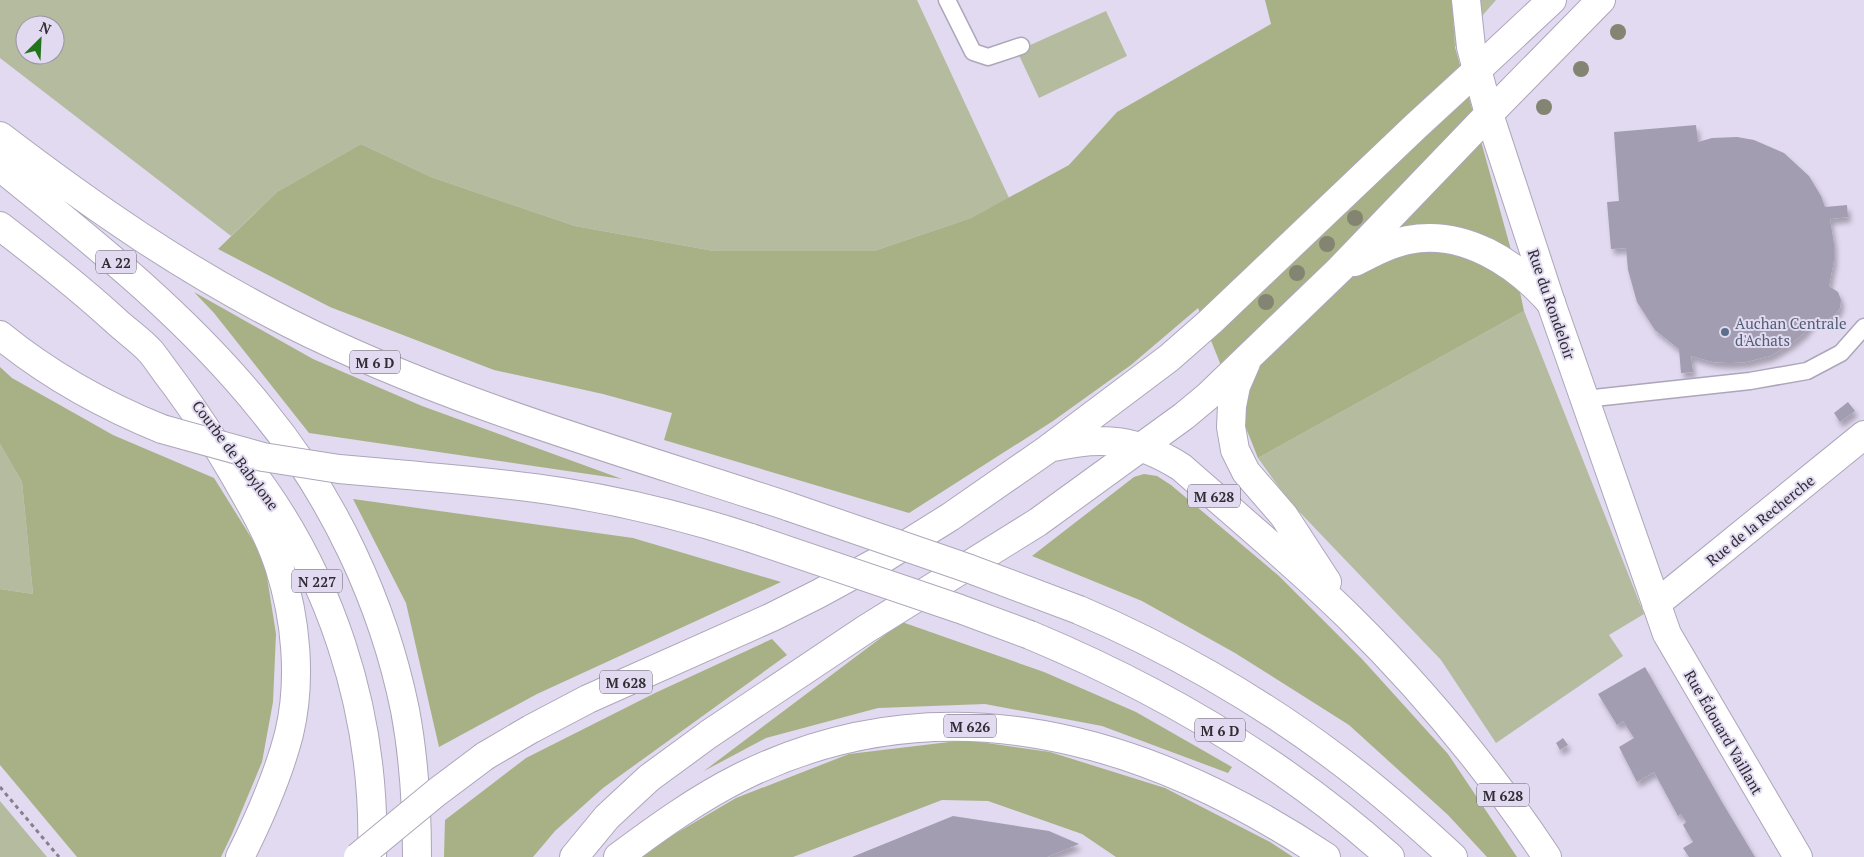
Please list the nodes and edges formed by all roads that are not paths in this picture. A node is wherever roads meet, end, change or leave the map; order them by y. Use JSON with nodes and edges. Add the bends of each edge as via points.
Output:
{"nodes":[{"id":1,"x":947,"y":0,"type":"edge"},
{"id":2,"x":1466,"y":0,"type":"edge"},
{"id":3,"x":1552,"y":0,"type":"edge"},
{"id":4,"x":1601,"y":0,"type":"edge"},
{"id":5,"x":1020,"y":46,"type":"dead end"},
{"id":6,"x":1477,"y":70,"type":"junction"},
{"id":7,"x":1489,"y":114,"type":"junction"},
{"id":8,"x":0,"y":136,"type":"edge"},
{"id":9,"x":0,"y":167,"type":"edge"},
{"id":10,"x":0,"y":226,"type":"edge"},
{"id":11,"x":1340,"y":269,"type":"junction"},
{"id":12,"x":1552,"y":304,"type":"junction"},
{"id":13,"x":1864,"y":327,"type":"edge"},
{"id":14,"x":0,"y":335,"type":"edge"},
{"id":15,"x":151,"y":352,"type":"junction"},
{"id":16,"x":1249,"y":356,"type":"junction"},
{"id":17,"x":224,"y":366,"type":"joint"},
{"id":18,"x":1585,"y":399,"type":"junction"},
{"id":19,"x":1864,"y":435,"type":"edge"},
{"id":20,"x":1142,"y":446,"type":"junction"},
{"id":21,"x":1048,"y":449,"type":"junction"},
{"id":22,"x":1656,"y":604,"type":"junction"},
{"id":23,"x":1351,"y":619,"type":"junction"},
{"id":24,"x":240,"y":857,"type":"edge"},
{"id":25,"x":358,"y":857,"type":"edge"},
{"id":26,"x":372,"y":857,"type":"edge"},
{"id":27,"x":417,"y":857,"type":"edge"},
{"id":28,"x":574,"y":857,"type":"edge"},
{"id":29,"x":618,"y":857,"type":"edge"},
{"id":30,"x":1326,"y":857,"type":"edge"},
{"id":31,"x":1390,"y":857,"type":"edge"},
{"id":32,"x":1453,"y":857,"type":"edge"},
{"id":33,"x":1547,"y":857,"type":"edge"},
{"id":34,"x":1798,"y":857,"type":"edge"}],
"edges":[{"from":1,"to":5,"type":"lane","via":[[973,52],[988,57]]},
{"from":2,"to":6,"type":"main road","name":"Rue du Rondeloir"},
{"from":3,"to":6,"type":"main road"},
{"from":4,"to":7,"type":"main road"},
{"from":6,"to":7,"type":"main road","name":"Rue du Rondeloir"},
{"from":6,"to":21,"type":"main road","via":[[1203,328],[1161,364]]},
{"from":7,"to":11,"type":"main road"},
{"from":7,"to":12,"type":"main road","name":"Rue du Rondeloir"},
{"from":8,"to":32,"type":"main road","number":"M 6 D","bridge":true,"via":[[158,250],[290,323],[355,354],[497,410],[970,568],[1131,633],[1221,682],[1330,754]]},
{"from":9,"to":17,"type":"main road","number":"A 22","via":[[103,250],[166,306]]},
{"from":10,"to":15,"type":"main road"},
{"from":11,"to":12,"type":"main road","via":[[1384,247],[1408,240],[1443,239],[1471,245],[1495,256],[1529,280]]},
{"from":11,"to":16,"type":"main road"},
{"from":12,"to":18,"type":"main road","name":"Rue du Rondeloir"},
{"from":13,"to":18,"type":"lane","via":[[1841,353],[1807,371],[1750,382]]},
{"from":14,"to":31,"type":"main road","number":"M 6 D","bridge":true,"via":[[66,382],[132,417],[203,442],[263,457],[339,469],[565,492],[687,519],[935,600],[1030,635],[1142,686],[1232,737],[1327,804]]},
{"from":15,"to":24,"type":"main road","via":[[224,456],[266,534],[287,592],[295,659],[289,733],[261,815]]},
{"from":15,"to":26,"type":"main road","name":"Courbe de Babylone","number":"N 227","via":[[188,391],[255,475],[314,574],[342,646],[362,725],[373,825]]},
{"from":16,"to":20,"type":"main road","via":[[1184,416]]},
{"from":16,"to":23,"type":"main road","via":[[1236,386],[1232,406],[1231,427],[1236,450],[1246,472],[1284,516]]},
{"from":17,"to":27,"type":"main road","number":"N 227","via":[[294,450],[342,533],[367,588],[387,642],[405,710],[413,763]]},
{"from":18,"to":22,"type":"main road","name":"Rue du Rondeloir"},
{"from":19,"to":22,"type":"main road","name":"Rue de la Recherche"},
{"from":20,"to":21,"type":"main road","number":"M 628","via":[[1077,442]]},
{"from":20,"to":23,"type":"main road","number":"M 628","via":[[1181,468]]},
{"from":20,"to":28,"type":"main road","via":[[1038,522],[857,635],[709,734],[649,778],[607,816]]},
{"from":21,"to":25,"type":"main road","number":"M 628","bridge":true,"via":[[886,557],[772,617],[588,699],[485,756]]},
{"from":22,"to":34,"type":"main road","name":"Rue Édouard Vaillant","via":[[1667,634]]},
{"from":23,"to":33,"type":"main road","number":"M 628","via":[[1457,735]]},
{"from":29,"to":30,"type":"main road","number":"M 626","via":[[699,800],[787,757],[868,735],[922,727],[972,726],[1061,737],[1163,769],[1227,798]]}]}
